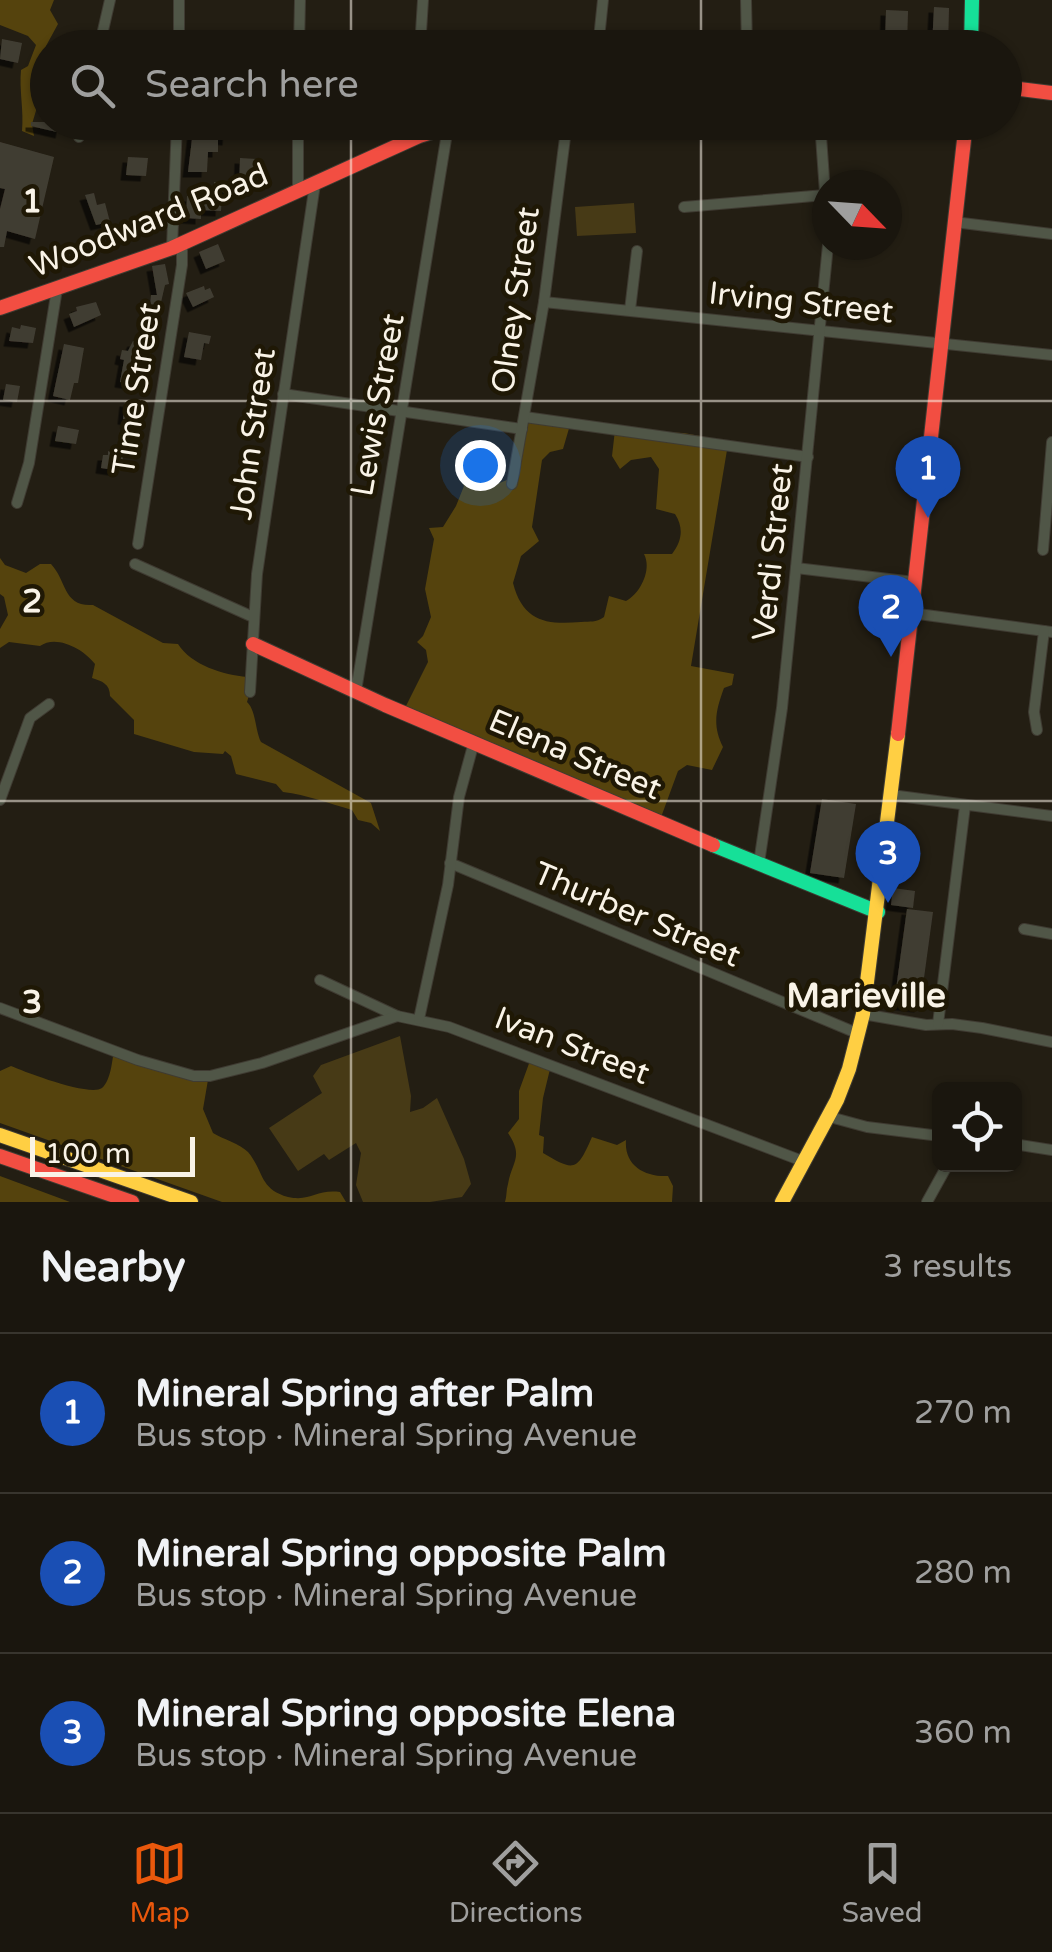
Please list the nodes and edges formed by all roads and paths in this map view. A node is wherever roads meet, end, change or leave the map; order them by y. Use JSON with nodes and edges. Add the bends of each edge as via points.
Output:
{"nodes":[{"id":1,"x":110,"y":0,"type":"edge"},
{"id":2,"x":180,"y":0,"type":"edge"},
{"id":3,"x":300,"y":0,"type":"edge"},
{"id":4,"x":423,"y":0,"type":"edge"},
{"id":5,"x":603,"y":0,"type":"edge"},
{"id":6,"x":746,"y":0,"type":"edge"},
{"id":7,"x":972,"y":0,"type":"edge"},
{"id":8,"x":104,"y":30,"type":"edge"},
{"id":9,"x":179,"y":30,"type":"edge"},
{"id":10,"x":299,"y":30,"type":"edge"},
{"id":11,"x":421,"y":30,"type":"edge"},
{"id":12,"x":600,"y":30,"type":"edge"},
{"id":13,"x":747,"y":30,"type":"edge"},
{"id":14,"x":971,"y":30,"type":"edge"},
{"id":15,"x":1022,"y":89,"type":"edge"},
{"id":16,"x":1052,"y":93,"type":"edge"},
{"id":17,"x":177,"y":140,"type":"edge"},
{"id":18,"x":298,"y":140,"type":"edge"},
{"id":19,"x":398,"y":140,"type":"edge"},
{"id":20,"x":446,"y":140,"type":"edge"},
{"id":21,"x":564,"y":140,"type":"edge"},
{"id":22,"x":821,"y":140,"type":"edge"},
{"id":23,"x":964,"y":140,"type":"edge"},
{"id":24,"x":823,"y":170,"type":"edge"},
{"id":25,"x":315,"y":184,"type":"junction"},
{"id":26,"x":298,"y":192,"type":"junction"},
{"id":27,"x":812,"y":196,"type":"edge"},
{"id":28,"x":684,"y":207,"type":"dead end"},
{"id":29,"x":954,"y":222,"type":"junction"},
{"id":30,"x":1052,"y":234,"type":"edge"},
{"id":31,"x":177,"y":245,"type":"junction"},
{"id":32,"x":637,"y":250,"type":"dead end"},
{"id":33,"x":827,"y":260,"type":"edge"},
{"id":34,"x":57,"y":289,"type":"junction"},
{"id":35,"x":544,"y":302,"type":"junction"},
{"id":36,"x":0,"y":308,"type":"edge"},
{"id":37,"x":630,"y":310,"type":"junction"},
{"id":38,"x":821,"y":329,"type":"junction"},
{"id":39,"x":940,"y":342,"type":"junction"},
{"id":40,"x":1052,"y":355,"type":"edge"},
{"id":41,"x":283,"y":394,"type":"junction"},
{"id":42,"x":403,"y":411,"type":"junction"},
{"id":43,"x":524,"y":422,"type":"junction"},
{"id":44,"x":1052,"y":442,"type":"edge"},
{"id":45,"x":808,"y":457,"type":"junction"},
{"id":46,"x":512,"y":484,"type":"dead end"},
{"id":47,"x":17,"y":503,"type":"dead end"},
{"id":48,"x":138,"y":544,"type":"dead end"},
{"id":49,"x":1044,"y":550,"type":"dead end"},
{"id":50,"x":134,"y":564,"type":"dead end"},
{"id":51,"x":796,"y":568,"type":"junction"},
{"id":52,"x":914,"y":582,"type":"junction"},
{"id":53,"x":911,"y":612,"type":"junction"},
{"id":54,"x":253,"y":618,"type":"junction"},
{"id":55,"x":1048,"y":632,"type":"edge"},
{"id":56,"x":252,"y":644,"type":"junction"},
{"id":57,"x":356,"y":691,"type":"junction"},
{"id":58,"x":250,"y":692,"type":"dead end"},
{"id":59,"x":49,"y":704,"type":"dead end"},
{"id":60,"x":1037,"y":730,"type":"dead end"},
{"id":61,"x":474,"y":742,"type":"junction"},
{"id":62,"x":891,"y":795,"type":"junction"},
{"id":63,"x":0,"y":800,"type":"edge"},
{"id":64,"x":964,"y":806,"type":"junction"},
{"id":65,"x":1052,"y":816,"type":"edge"},
{"id":66,"x":450,"y":863,"type":"junction"},
{"id":67,"x":759,"y":863,"type":"junction"},
{"id":68,"x":878,"y":912,"type":"junction"},
{"id":69,"x":1024,"y":930,"type":"dead end"},
{"id":70,"x":1052,"y":934,"type":"edge"},
{"id":71,"x":320,"y":980,"type":"dead end"},
{"id":72,"x":0,"y":1008,"type":"edge"},
{"id":73,"x":863,"y":1014,"type":"junction"},
{"id":74,"x":397,"y":1016,"type":"junction"},
{"id":75,"x":419,"y":1018,"type":"junction"},
{"id":76,"x":938,"y":1024,"type":"junction"},
{"id":77,"x":859,"y":1034,"type":"junction"},
{"id":78,"x":1052,"y":1042,"type":"edge"},
{"id":79,"x":830,"y":1118,"type":"junction"},
{"id":80,"x":0,"y":1135,"type":"edge"},
{"id":81,"x":932,"y":1135,"type":"edge"},
{"id":82,"x":1022,"y":1145,"type":"edge"},
{"id":83,"x":1052,"y":1150,"type":"edge"},
{"id":84,"x":0,"y":1156,"type":"edge"},
{"id":85,"x":805,"y":1162,"type":"junction"},
{"id":86,"x":28,"y":1166,"type":"junction"},
{"id":87,"x":944,"y":1172,"type":"edge"},
{"id":88,"x":110,"y":1202,"type":"edge"},
{"id":89,"x":132,"y":1202,"type":"edge"},
{"id":90,"x":191,"y":1202,"type":"edge"},
{"id":91,"x":782,"y":1202,"type":"edge"},
{"id":92,"x":927,"y":1202,"type":"edge"}],
"edges":[{"from":1,"to":8,"type":"street"},
{"from":2,"to":9,"type":"street"},
{"from":3,"to":10,"type":"street"},
{"from":4,"to":11,"type":"street"},
{"from":5,"to":12,"type":"street"},
{"from":6,"to":13,"type":"street"},
{"from":7,"to":14,"type":"main road"},
{"from":15,"to":16,"type":"main road"},
{"from":17,"to":31,"type":"street","name":"Time Street"},
{"from":18,"to":26,"type":"street"},
{"from":19,"to":25,"type":"main road","name":"Woodward Road"},
{"from":20,"to":42,"type":"street","name":"Lewis Street"},
{"from":21,"to":35,"type":"street","name":"Olney Street"},
{"from":22,"to":24,"type":"street"},
{"from":23,"to":29,"type":"main road"},
{"from":25,"to":26,"type":"main road","name":"Woodward Road"},
{"from":25,"to":41,"type":"street","name":"John Street"},
{"from":26,"to":31,"type":"main road","name":"Woodward Road"},
{"from":27,"to":28,"type":"street"},
{"from":29,"to":30,"type":"street"},
{"from":29,"to":39,"type":"main road"},
{"from":31,"to":34,"type":"main road","name":"Woodward Road"},
{"from":31,"to":48,"type":"street","name":"Time Street","via":[[182,265]]},
{"from":32,"to":37,"type":"street"},
{"from":33,"to":38,"type":"street","name":"Verdi Street"},
{"from":34,"to":36,"type":"main road","name":"Woodward Road"},
{"from":34,"to":47,"type":"street"},
{"from":35,"to":37,"type":"street","name":"Irving Street"},
{"from":35,"to":43,"type":"street","name":"Olney Street"},
{"from":37,"to":38,"type":"street","name":"Irving Street"},
{"from":38,"to":39,"type":"street","name":"Irving Street"},
{"from":38,"to":45,"type":"street","name":"Verdi Street"},
{"from":39,"to":40,"type":"street","name":"Irving Street"},
{"from":39,"to":52,"type":"main road"},
{"from":41,"to":42,"type":"street"},
{"from":41,"to":54,"type":"street","name":"John Street"},
{"from":42,"to":43,"type":"street"},
{"from":42,"to":57,"type":"street","name":"Lewis Street"},
{"from":43,"to":45,"type":"street"},
{"from":43,"to":46,"type":"street","name":"Olney Street"},
{"from":44,"to":49,"type":"street"},
{"from":45,"to":51,"type":"street","name":"Verdi Street"},
{"from":50,"to":54,"type":"street"},
{"from":51,"to":52,"type":"street"},
{"from":51,"to":67,"type":"street","name":"Verdi Street"},
{"from":52,"to":53,"type":"main road"},
{"from":53,"to":55,"type":"street"},
{"from":53,"to":62,"type":"main road"},
{"from":54,"to":56,"type":"street","name":"John Street"},
{"from":55,"to":60,"type":"street"},
{"from":56,"to":57,"type":"main road","name":"Elena Street"},
{"from":56,"to":58,"type":"street","name":"John Street"},
{"from":57,"to":61,"type":"main road","name":"Elena Street"},
{"from":59,"to":63,"type":"street","via":[[30,718]]},
{"from":61,"to":66,"type":"street"},
{"from":61,"to":67,"type":"main road","name":"Elena Street"},
{"from":62,"to":64,"type":"street"},
{"from":62,"to":68,"type":"main road"},
{"from":64,"to":65,"type":"street"},
{"from":64,"to":76,"type":"street"},
{"from":66,"to":75,"type":"street"},
{"from":66,"to":77,"type":"street","name":"Thurber Street"},
{"from":67,"to":68,"type":"main road","name":"Elena Street"},
{"from":68,"to":73,"type":"main road"},
{"from":69,"to":70,"type":"street"},
{"from":71,"to":74,"type":"street","name":"Ivan Street"},
{"from":72,"to":74,"type":"street","via":[[194,1076],[262,1063]]},
{"from":73,"to":76,"type":"street"},
{"from":73,"to":77,"type":"main road"},
{"from":74,"to":75,"type":"street","name":"Ivan Street"},
{"from":75,"to":85,"type":"street","name":"Ivan Street"},
{"from":76,"to":78,"type":"street"},
{"from":77,"to":79,"type":"main road"},
{"from":79,"to":81,"type":"street"},
{"from":79,"to":85,"type":"main road"},
{"from":80,"to":90,"type":"main road"},
{"from":82,"to":83,"type":"street"},
{"from":84,"to":86,"type":"main road"},
{"from":85,"to":91,"type":"main road"},
{"from":86,"to":88,"type":"main road"},
{"from":86,"to":89,"type":"main road"},
{"from":87,"to":92,"type":"street"}]}
